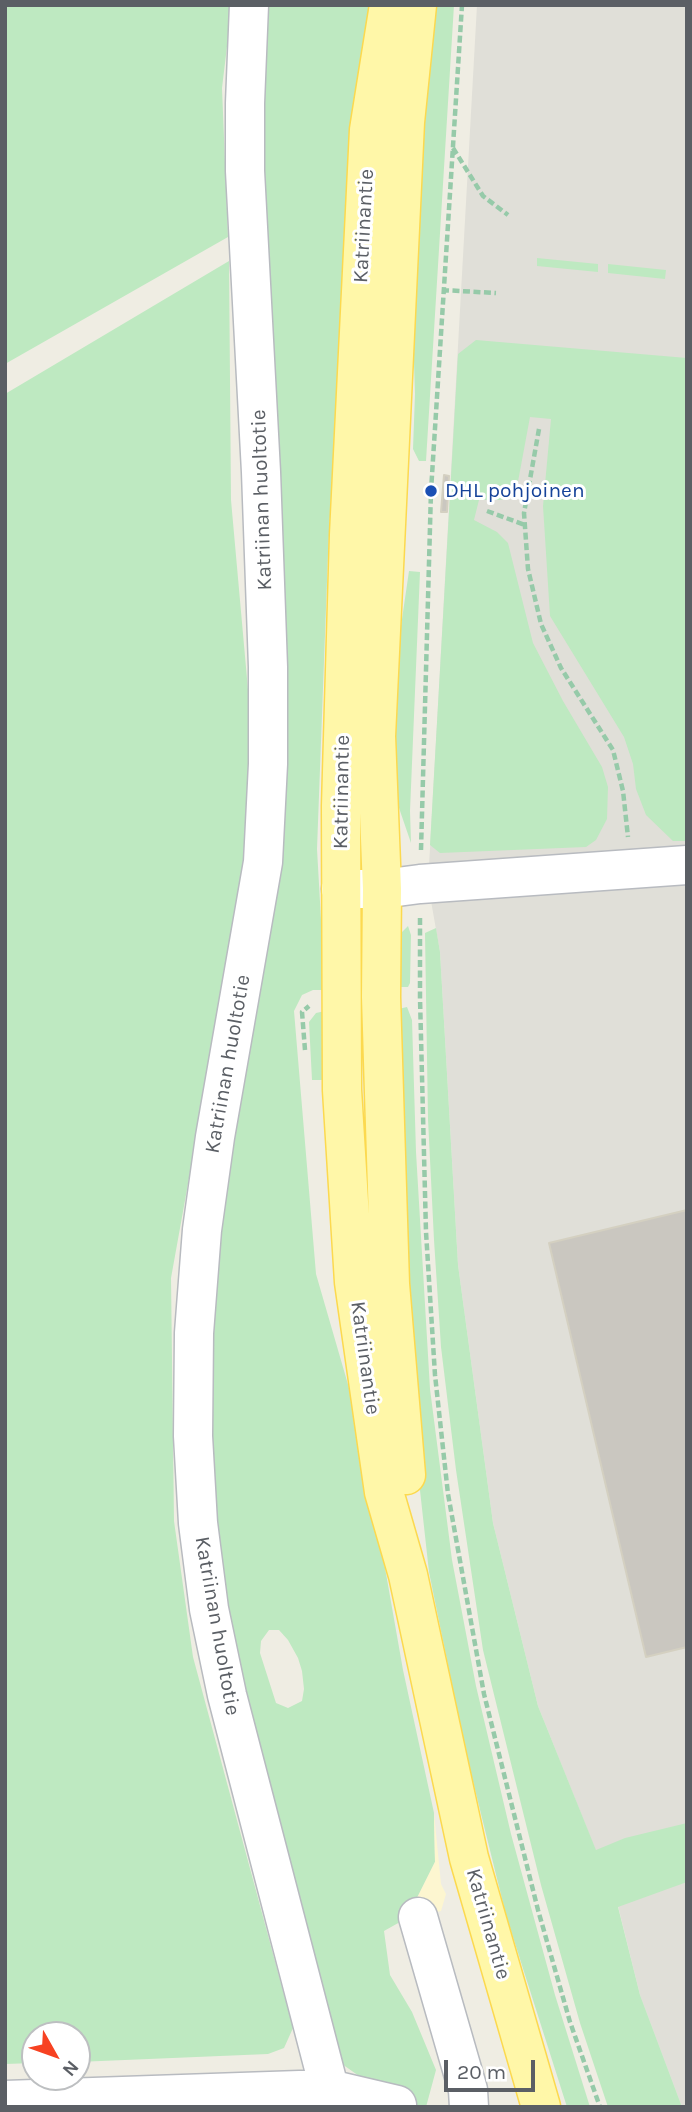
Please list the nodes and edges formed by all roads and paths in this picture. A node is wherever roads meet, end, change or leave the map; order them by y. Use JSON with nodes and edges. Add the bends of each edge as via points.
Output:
{"nodes":[{"id":1,"x":249,"y":5,"type":"edge"},
{"id":2,"x":389,"y":5,"type":"edge"},
{"id":3,"x":416,"y":5,"type":"edge"},
{"id":4,"x":462,"y":5,"type":"edge"},
{"id":5,"x":452,"y":147,"type":"junction"},
{"id":6,"x":508,"y":215,"type":"dead end"},
{"id":7,"x":442,"y":290,"type":"junction"},
{"id":8,"x":496,"y":293,"type":"dead end"},
{"id":9,"x":539,"y":429,"type":"dead end"},
{"id":10,"x":487,"y":511,"type":"dead end"},
{"id":11,"x":525,"y":525,"type":"junction"},
{"id":12,"x":687,"y":865,"type":"edge"},
{"id":13,"x":631,"y":869,"type":"junction"},
{"id":14,"x":420,"y":884,"type":"junction"},
{"id":15,"x":341,"y":888,"type":"junction"},
{"id":16,"x":383,"y":889,"type":"junction"},
{"id":17,"x":408,"y":1576,"type":"junction"},
{"id":18,"x":418,"y":1917,"type":"dead end"},
{"id":19,"x":332,"y":2098,"type":"edge"},
{"id":20,"x":5,"y":2100,"type":"edge"},
{"id":21,"x":397,"y":2105,"type":"dead end"},
{"id":22,"x":469,"y":2107,"type":"edge"},
{"id":23,"x":541,"y":2107,"type":"edge"},
{"id":24,"x":600,"y":2107,"type":"edge"}],
"edges":[{"from":1,"to":19,"type":"lane","name":"Katriinan huoltotie","via":[[245,171],[261,472],[268,764],[263,862],[202,1230],[193,1436],[209,1609],[227,1695]]},
{"from":2,"to":15,"type":"main road","name":"Katriinantie","via":[[369,130],[349,535]]},
{"from":3,"to":16,"type":"main road","name":"Katriinantie","via":[[405,122],[377,722]]},
{"from":4,"to":5,"type":"path"},
{"from":5,"to":6,"type":"path","via":[[483,196]]},
{"from":5,"to":7,"type":"path"},
{"from":7,"to":8,"type":"path"},
{"from":7,"to":14,"type":"path","via":[[431,491]]},
{"from":9,"to":11,"type":"path"},
{"from":10,"to":11,"type":"path"},
{"from":11,"to":13,"type":"path","via":[[528,569],[541,624],[561,668],[613,751],[623,792]]},
{"from":12,"to":13,"type":"lane"},
{"from":13,"to":14,"type":"lane"},
{"from":14,"to":16,"type":"lane"},
{"from":14,"to":24,"type":"path","via":[[426,1233],[448,1494],[484,1694],[541,1923]]},
{"from":15,"to":16,"type":"lane"},
{"from":15,"to":17,"type":"main road","name":"Katriinantie","via":[[342,1090],[354,1282],[384,1492]]},
{"from":16,"to":17,"type":"main road","name":"Katriinantie","via":[[381,997],[390,1270],[407,1489]]},
{"from":17,"to":23,"type":"main road","name":"Katriinantie","via":[[469,1858]]},
{"from":18,"to":22,"type":"lane"},
{"from":19,"to":20,"type":"lane"},
{"from":19,"to":21,"type":"lane"}]}
